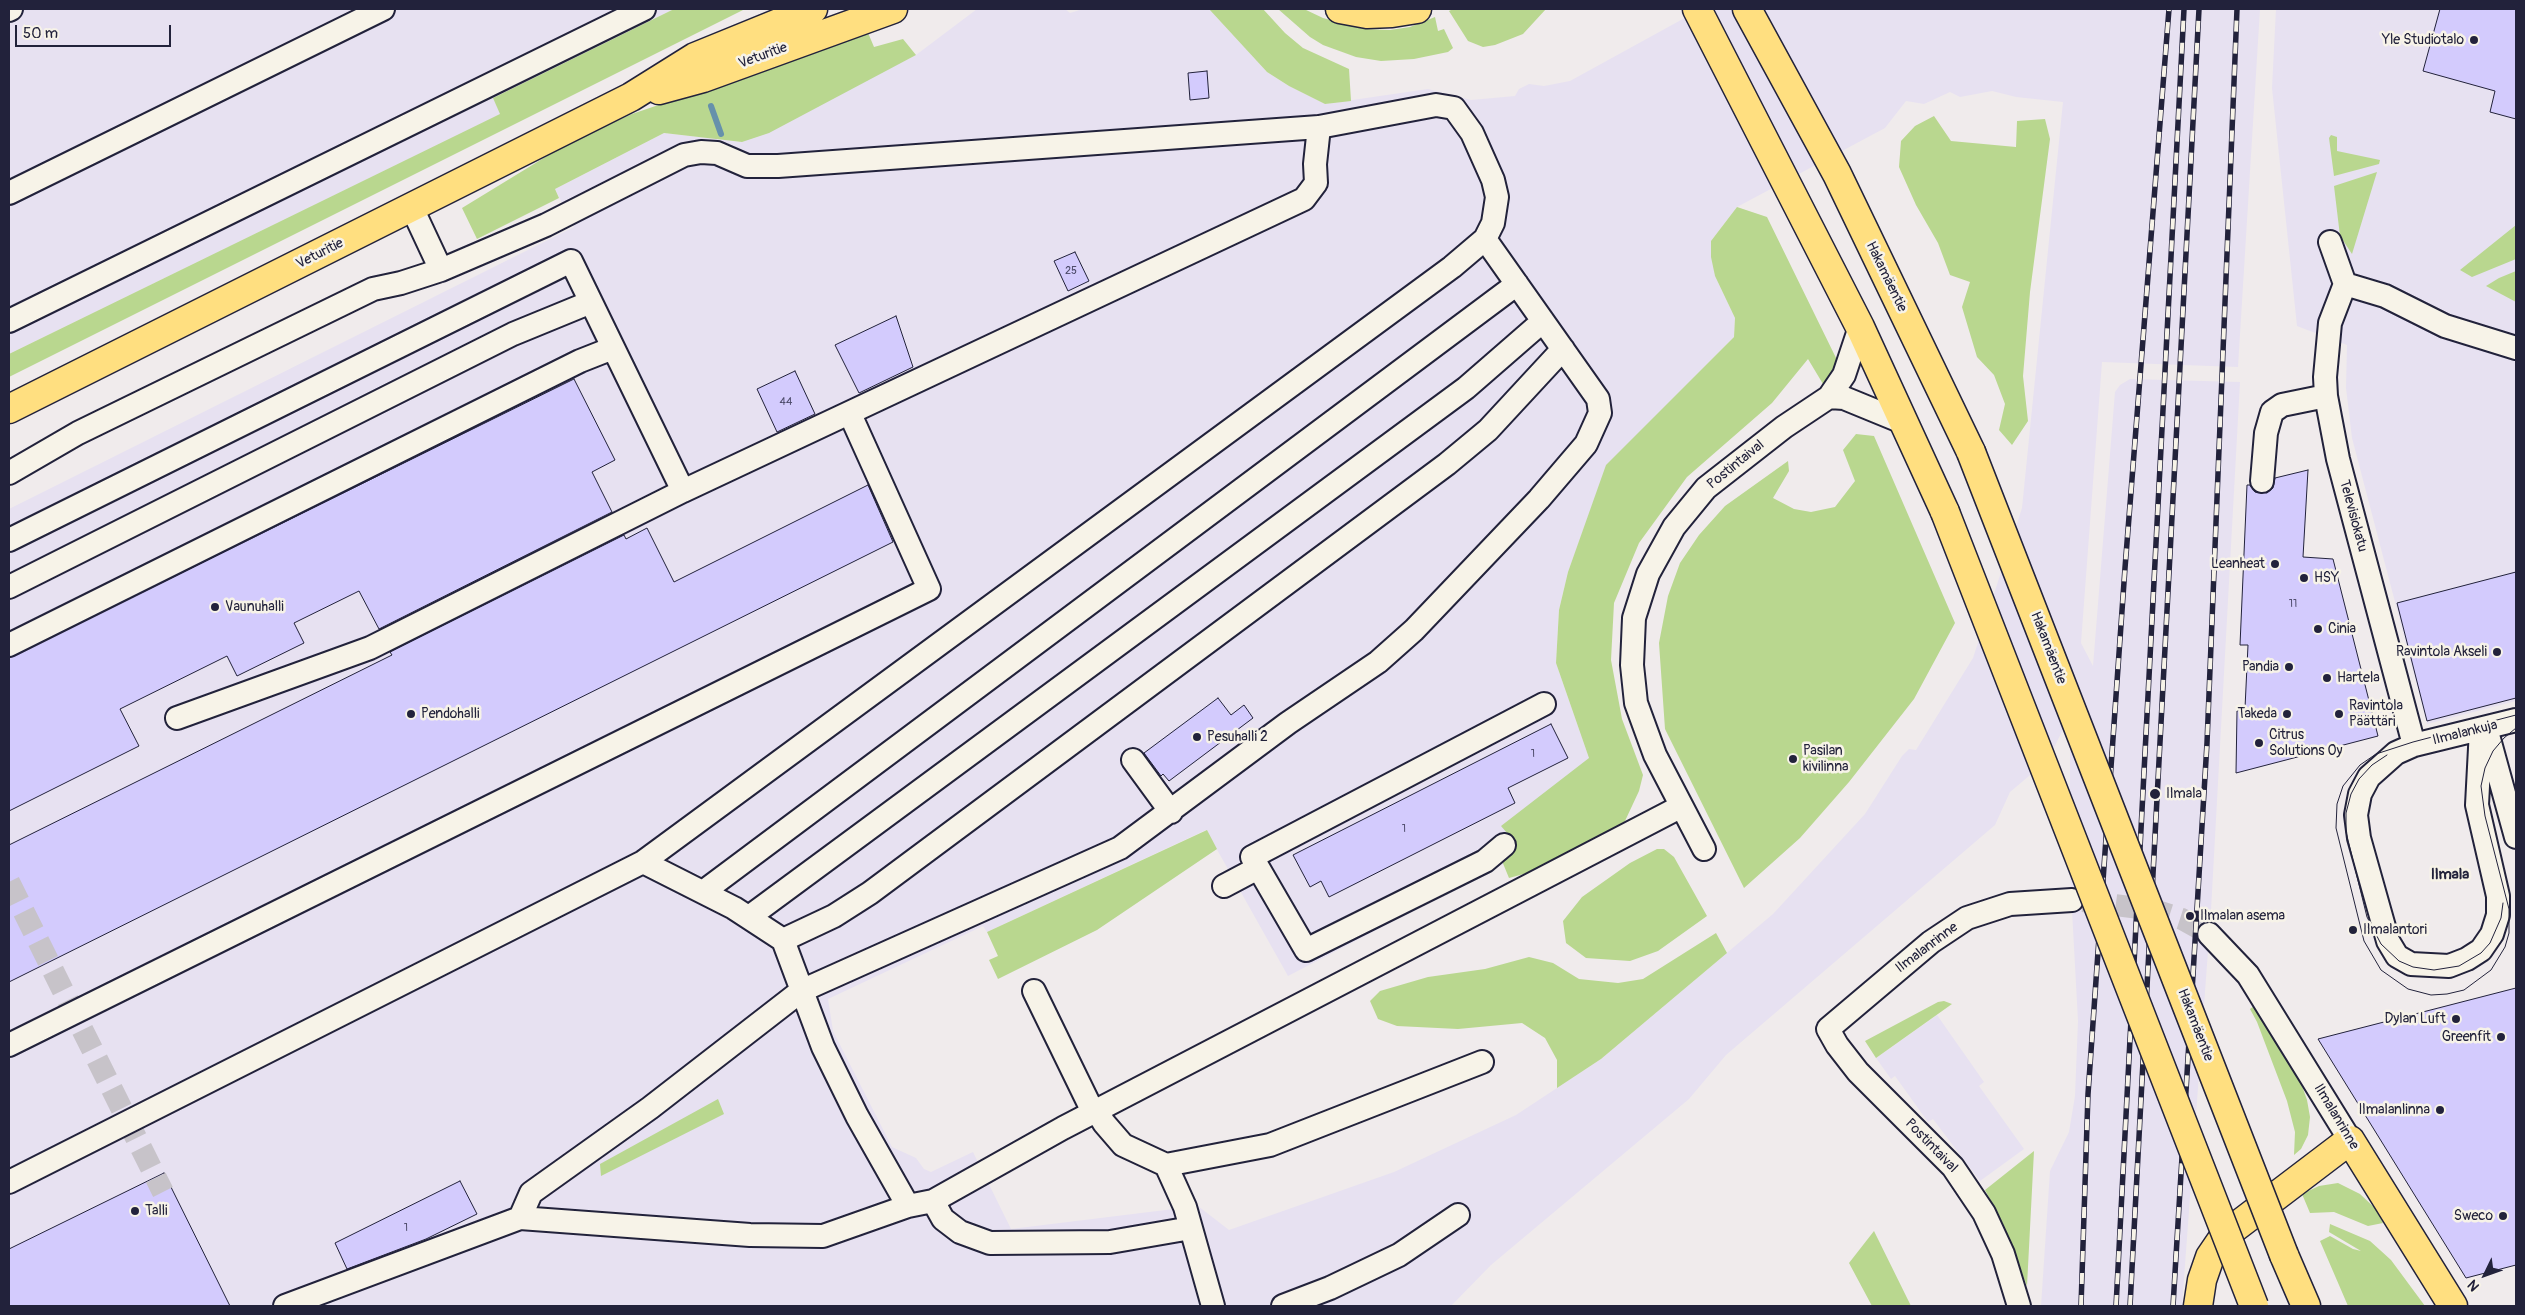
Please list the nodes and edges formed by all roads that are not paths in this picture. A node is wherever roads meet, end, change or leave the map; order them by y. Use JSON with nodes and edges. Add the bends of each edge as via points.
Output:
{"nodes":[{"id":1,"x":384,"y":9,"type":"edge"},
{"id":2,"x":644,"y":9,"type":"edge"},
{"id":3,"x":813,"y":9,"type":"edge"},
{"id":4,"x":893,"y":9,"type":"edge"},
{"id":5,"x":1340,"y":9,"type":"edge"},
{"id":6,"x":1416,"y":9,"type":"edge"},
{"id":7,"x":1697,"y":9,"type":"edge"},
{"id":8,"x":1747,"y":9,"type":"edge"},
{"id":9,"x":631,"y":97,"type":"junction"},
{"id":10,"x":1319,"y":127,"type":"junction"},
{"id":11,"x":9,"y":193,"type":"edge"},
{"id":12,"x":412,"y":208,"type":"junction"},
{"id":13,"x":1485,"y":238,"type":"junction"},
{"id":14,"x":2330,"y":242,"type":"dead end"},
{"id":15,"x":441,"y":270,"type":"junction"},
{"id":16,"x":1517,"y":284,"type":"junction"},
{"id":17,"x":2344,"y":284,"type":"junction"},
{"id":18,"x":591,"y":302,"type":"junction"},
{"id":19,"x":9,"y":321,"type":"edge"},
{"id":20,"x":1543,"y":322,"type":"junction"},
{"id":21,"x":1860,"y":327,"type":"junction"},
{"id":22,"x":613,"y":348,"type":"junction"},
{"id":23,"x":2516,"y":348,"type":"edge"},
{"id":24,"x":1563,"y":349,"type":"junction"},
{"id":25,"x":2326,"y":396,"type":"junction"},
{"id":26,"x":1829,"y":397,"type":"junction"},
{"id":27,"x":9,"y":409,"type":"edge"},
{"id":28,"x":850,"y":414,"type":"junction"},
{"id":29,"x":1905,"y":423,"type":"junction"},
{"id":30,"x":9,"y":473,"type":"edge"},
{"id":31,"x":2262,"y":481,"type":"dead end"},
{"id":32,"x":683,"y":491,"type":"junction"},
{"id":33,"x":9,"y":540,"type":"edge"},
{"id":34,"x":9,"y":587,"type":"edge"},
{"id":35,"x":9,"y":645,"type":"edge"},
{"id":36,"x":1544,"y":704,"type":"dead end"},
{"id":37,"x":177,"y":718,"type":"dead end"},
{"id":38,"x":2516,"y":720,"type":"edge"},
{"id":39,"x":2484,"y":729,"type":"junction"},
{"id":40,"x":2414,"y":745,"type":"junction"},
{"id":41,"x":1133,"y":760,"type":"dead end"},
{"id":42,"x":1680,"y":807,"type":"junction"},
{"id":43,"x":1171,"y":812,"type":"junction"},
{"id":44,"x":2516,"y":837,"type":"edge"},
{"id":45,"x":1504,"y":845,"type":"dead end"},
{"id":46,"x":1704,"y":849,"type":"dead end"},
{"id":47,"x":643,"y":862,"type":"junction"},
{"id":48,"x":1258,"y":868,"type":"junction"},
{"id":49,"x":1224,"y":886,"type":"dead end"},
{"id":50,"x":703,"y":892,"type":"junction"},
{"id":51,"x":2072,"y":900,"type":"tunnel mouth"},
{"id":52,"x":749,"y":917,"type":"junction"},
{"id":53,"x":2209,"y":934,"type":"tunnel mouth"},
{"id":54,"x":783,"y":940,"type":"junction"},
{"id":55,"x":801,"y":991,"type":"junction"},
{"id":56,"x":1034,"y":991,"type":"dead end"},
{"id":57,"x":1828,"y":1029,"type":"joint"},
{"id":58,"x":9,"y":1045,"type":"edge"},
{"id":59,"x":1482,"y":1062,"type":"dead end"},
{"id":60,"x":1095,"y":1111,"type":"junction"},
{"id":61,"x":2350,"y":1140,"type":"junction"},
{"id":62,"x":1166,"y":1165,"type":"junction"},
{"id":63,"x":9,"y":1182,"type":"edge"},
{"id":64,"x":933,"y":1201,"type":"junction"},
{"id":65,"x":908,"y":1206,"type":"junction"},
{"id":66,"x":1458,"y":1216,"type":"dead end"},
{"id":67,"x":520,"y":1218,"type":"junction"},
{"id":68,"x":1191,"y":1228,"type":"junction"},
{"id":69,"x":285,"y":1306,"type":"edge"},
{"id":70,"x":1213,"y":1306,"type":"edge"},
{"id":71,"x":1283,"y":1306,"type":"edge"},
{"id":72,"x":2019,"y":1306,"type":"edge"},
{"id":73,"x":2198,"y":1306,"type":"edge"},
{"id":74,"x":2254,"y":1306,"type":"edge"},
{"id":75,"x":2306,"y":1306,"type":"edge"},
{"id":76,"x":2453,"y":1306,"type":"edge"}],
"edges":[{"from":1,"to":11,"type":"street"},
{"from":2,"to":19,"type":"street"},
{"from":3,"to":9,"type":"main road","name":"Veturitie","via":[[695,57]]},
{"from":4,"to":9,"type":"main road","name":"Veturitie","via":[[703,78]]},
{"from":5,"to":6,"type":"main road","via":[[1367,14]]},
{"from":7,"to":21,"type":"main road"},
{"from":8,"to":75,"type":"main road","name":"Hakamäentie","bridge":true,"via":[[1837,174],[1971,452]]},
{"from":9,"to":12,"type":"main road","name":"Veturitie"},
{"from":10,"to":13,"type":"street","via":[[1436,105],[1454,108],[1472,133],[1493,180],[1497,197],[1492,224]]},
{"from":10,"to":15,"type":"street","via":[[758,167],[747,166],[717,153],[701,152],[660,165],[546,225]]},
{"from":10,"to":28,"type":"street","via":[[1316,183],[1304,199]]},
{"from":12,"to":15,"type":"street"},
{"from":12,"to":27,"type":"main road","name":"Veturitie"},
{"from":13,"to":16,"type":"street"},
{"from":13,"to":47,"type":"street","via":[[1452,267]]},
{"from":14,"to":17,"type":"street"},
{"from":15,"to":30,"type":"street","via":[[373,289],[78,434]]},
{"from":16,"to":20,"type":"street"},
{"from":16,"to":50,"type":"street"},
{"from":17,"to":23,"type":"street","via":[[2385,296],[2445,326]]},
{"from":17,"to":25,"type":"street","name":"Televisiokatu","via":[[2330,324]]},
{"from":18,"to":22,"type":"street"},
{"from":18,"to":33,"type":"street","via":[[571,260]]},
{"from":18,"to":34,"type":"street","via":[[512,334]]},
{"from":20,"to":24,"type":"street"},
{"from":20,"to":52,"type":"street","via":[[1466,388]]},
{"from":21,"to":26,"type":"street","via":[[1844,375]]},
{"from":21,"to":29,"type":"main road"},
{"from":22,"to":32,"type":"street"},
{"from":22,"to":35,"type":"street","via":[[580,361]]},
{"from":24,"to":43,"type":"street","via":[[1598,399],[1600,413],[1586,444],[1539,499],[1414,630],[1378,662],[1288,723]]},
{"from":24,"to":54,"type":"street","via":[[1488,430],[1447,464],[870,893],[834,916]]},
{"from":25,"to":31,"type":"street","via":[[2282,405],[2272,412],[2266,433]]},
{"from":25,"to":40,"type":"street","name":"Televisiokatu","via":[[2338,459]]},
{"from":26,"to":29,"type":"street","via":[[1844,398]]},
{"from":26,"to":42,"type":"street","name":"Postintaival","via":[[1784,427],[1706,488],[1674,527],[1648,574],[1634,618],[1632,665],[1636,702],[1655,755]]},
{"from":28,"to":32,"type":"street"},
{"from":28,"to":58,"type":"street","via":[[929,589]]},
{"from":29,"to":74,"type":"main road","bridge":true,"via":[[1945,512]]},
{"from":32,"to":37,"type":"street","via":[[370,648]]},
{"from":36,"to":48,"type":"street","via":[[1252,857]]},
{"from":38,"to":39,"type":"street","name":"Ilmalankuja"},
{"from":39,"to":40,"type":"street","name":"Ilmalankuja"},
{"from":39,"to":40,"type":"street","name":"Ilmalankuja","via":[[2477,805],[2498,896],[2498,915],[2492,934],[2481,950],[2450,966],[2411,964],[2397,956],[2388,941],[2359,838],[2356,815],[2360,794],[2369,777],[2391,757]]},
{"from":39,"to":44,"type":"street"},
{"from":41,"to":43,"type":"street"},
{"from":42,"to":46,"type":"street","name":"Postintaival"},
{"from":42,"to":60,"type":"street"},
{"from":43,"to":55,"type":"street","via":[[1120,848]]},
{"from":45,"to":48,"type":"street","via":[[1485,861],[1306,950]]},
{"from":47,"to":50,"type":"street"},
{"from":47,"to":63,"type":"street"},
{"from":48,"to":49,"type":"street"},
{"from":50,"to":52,"type":"street"},
{"from":51,"to":57,"type":"street","name":"Ilmalanrinne","via":[[2010,904],[1968,918],[1931,942]]},
{"from":52,"to":54,"type":"street"},
{"from":53,"to":61,"type":"street","name":"Ilmalanrinne","via":[[2248,975]]},
{"from":54,"to":55,"type":"street"},
{"from":55,"to":65,"type":"street","via":[[857,1116]]},
{"from":55,"to":67,"type":"street","via":[[650,1108],[531,1193]]},
{"from":56,"to":60,"type":"street"},
{"from":57,"to":72,"type":"street","name":"Postintaival","via":[[1858,1072],[1954,1167],[1984,1213],[2003,1254]]},
{"from":59,"to":62,"type":"street","via":[[1270,1145]]},
{"from":60,"to":62,"type":"street","via":[[1123,1145]]},
{"from":60,"to":64,"type":"street"},
{"from":61,"to":73,"type":"main road","via":[[2225,1235],[2210,1256]]},
{"from":61,"to":76,"type":"main road","name":"Ilmalanrinne"},
{"from":62,"to":68,"type":"street"},
{"from":64,"to":65,"type":"street"},
{"from":64,"to":68,"type":"street","via":[[943,1219],[960,1232],[990,1243],[1110,1242]]},
{"from":65,"to":67,"type":"street","via":[[823,1236],[750,1235]]},
{"from":66,"to":71,"type":"street","via":[[1399,1255]]},
{"from":67,"to":69,"type":"street"},
{"from":68,"to":70,"type":"street"}]}
